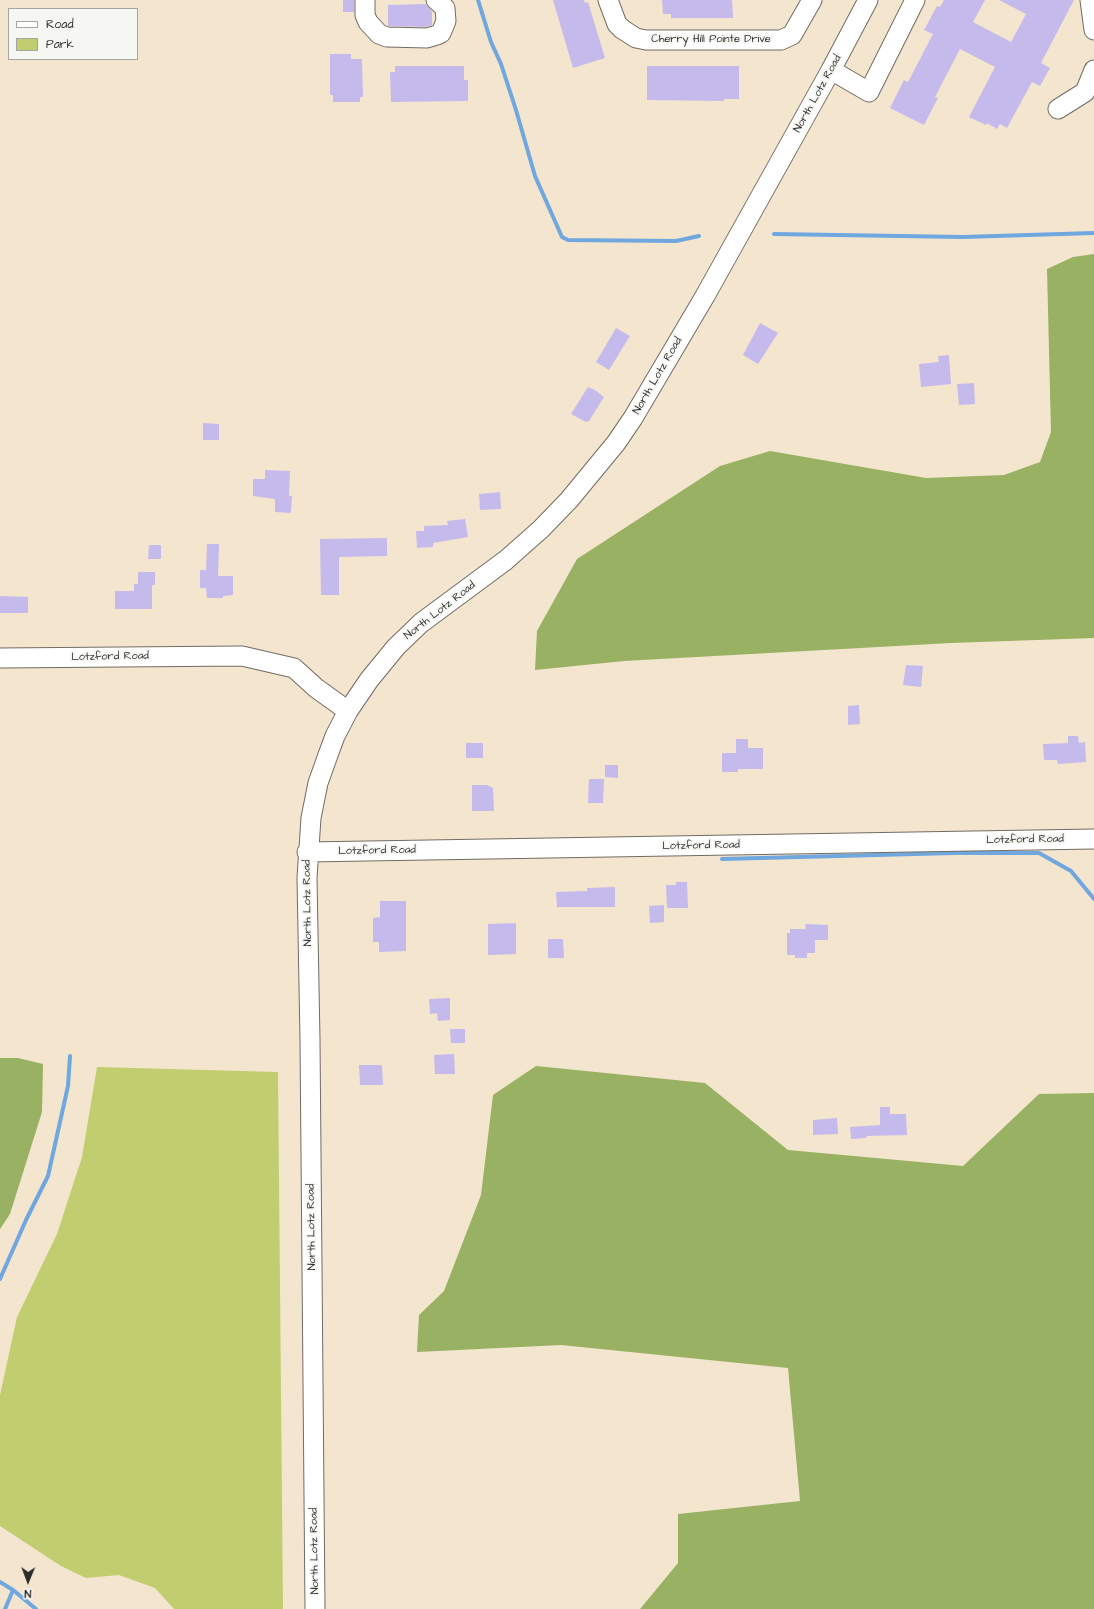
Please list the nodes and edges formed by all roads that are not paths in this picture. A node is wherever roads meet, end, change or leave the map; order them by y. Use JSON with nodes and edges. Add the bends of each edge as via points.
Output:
{"nodes":[{"id":1,"x":365,"y":0,"type":"edge"},
{"id":2,"x":436,"y":0,"type":"edge"},
{"id":3,"x":608,"y":0,"type":"edge"},
{"id":4,"x":812,"y":0,"type":"edge"},
{"id":5,"x":868,"y":0,"type":"edge"},
{"id":6,"x":915,"y":0,"type":"edge"},
{"id":7,"x":1090,"y":0,"type":"edge"},
{"id":8,"x":1094,"y":30,"type":"edge"},
{"id":9,"x":831,"y":70,"type":"junction"},
{"id":10,"x":1094,"y":70,"type":"edge"},
{"id":11,"x":1058,"y":109,"type":"dead end"},
{"id":12,"x":0,"y":658,"type":"edge"},
{"id":13,"x":348,"y":711,"type":"junction"},
{"id":14,"x":1094,"y":838,"type":"edge"},
{"id":15,"x":307,"y":852,"type":"junction"},
{"id":16,"x":315,"y":1609,"type":"edge"}],
"edges":[{"from":1,"to":2,"type":"street","via":[[365,15],[368,22],[380,34],[387,37],[426,38],[440,33],[446,22],[445,8]]},
{"from":3,"to":4,"type":"street","name":"Cherry Hill Pointe Drive","via":[[617,24],[636,38],[646,40],[781,40],[792,35]]},
{"from":5,"to":9,"type":"street","name":"North Lotz Road"},
{"from":6,"to":9,"type":"street","via":[[869,92]]},
{"from":7,"to":8,"type":"street"},
{"from":9,"to":13,"type":"street","name":"North Lotz Road","via":[[705,296],[616,443],[569,500],[541,529],[506,560],[407,635],[369,680]]},
{"from":10,"to":11,"type":"street","via":[[1086,92]]},
{"from":12,"to":13,"type":"street","name":"Lotzford Road","via":[[242,656],[294,668]]},
{"from":13,"to":15,"type":"street","name":"North Lotz Road","via":[[335,736],[318,783]]},
{"from":14,"to":15,"type":"street","name":"Lotzford Road"},
{"from":15,"to":16,"type":"street","name":"North Lotz Road"}]}
